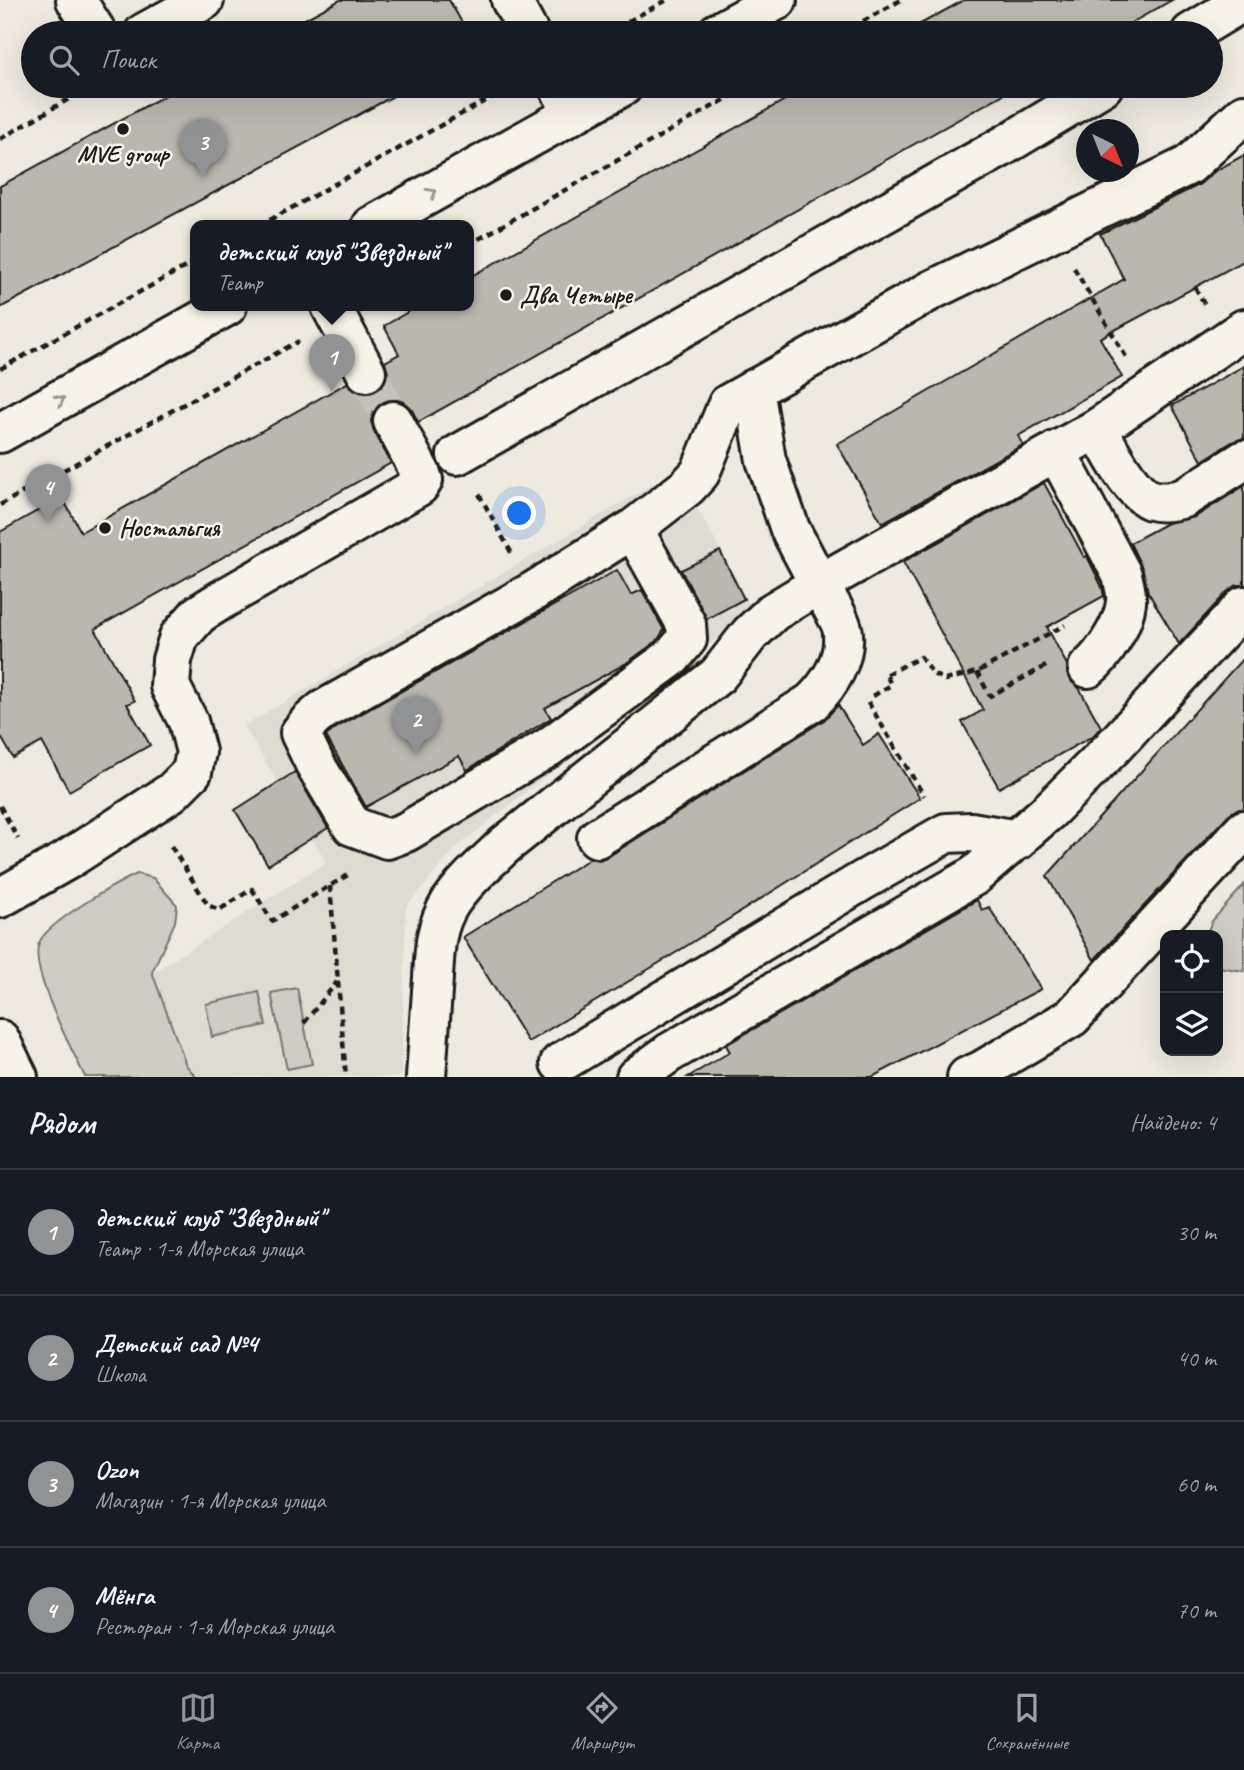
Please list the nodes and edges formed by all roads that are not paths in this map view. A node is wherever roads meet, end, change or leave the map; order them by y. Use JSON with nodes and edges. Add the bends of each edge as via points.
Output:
{"nodes":[{"id":1,"x":76,"y":0,"type":"edge"},
{"id":2,"x":204,"y":0,"type":"edge"},
{"id":3,"x":511,"y":0,"type":"edge"},
{"id":4,"x":777,"y":0,"type":"edge"},
{"id":5,"x":1244,"y":1,"type":"edge"},
{"id":6,"x":89,"y":21,"type":"edge"},
{"id":7,"x":166,"y":21,"type":"edge"},
{"id":8,"x":523,"y":21,"type":"edge"},
{"id":9,"x":739,"y":21,"type":"edge"},
{"id":10,"x":1211,"y":21,"type":"edge"},
{"id":11,"x":1083,"y":98,"type":"edge"},
{"id":12,"x":566,"y":100,"type":"edge"},
{"id":13,"x":1244,"y":114,"type":"edge"},
{"id":14,"x":381,"y":220,"type":"edge"},
{"id":15,"x":219,"y":311,"type":"edge"},
{"id":16,"x":335,"y":313,"type":"edge"},
{"id":17,"x":1244,"y":328,"type":"edge"},
{"id":18,"x":366,"y":372,"type":"tunnel mouth"},
{"id":19,"x":754,"y":389,"type":"junction"},
{"id":20,"x":393,"y":421,"type":"tunnel mouth"},
{"id":21,"x":0,"y":433,"type":"edge"},
{"id":22,"x":1102,"y":437,"type":"junction"},
{"id":23,"x":1056,"y":451,"type":"junction"},
{"id":24,"x":457,"y":455,"type":"road end"},
{"id":25,"x":1244,"y":460,"type":"edge"},
{"id":26,"x":1087,"y":508,"type":"junction"},
{"id":27,"x":633,"y":529,"type":"junction"},
{"id":28,"x":819,"y":584,"type":"junction"},
{"id":29,"x":1244,"y":606,"type":"edge"},
{"id":30,"x":1088,"y":668,"type":"dead end"},
{"id":31,"x":1244,"y":830,"type":"edge"},
{"id":32,"x":597,"y":838,"type":"dead end"},
{"id":33,"x":1018,"y":840,"type":"junction"},
{"id":34,"x":0,"y":898,"type":"edge"},
{"id":35,"x":0,"y":1040,"type":"edge"},
{"id":36,"x":560,"y":1063,"type":"dead end"},
{"id":37,"x":18,"y":1077,"type":"edge"},
{"id":38,"x":426,"y":1077,"type":"edge"},
{"id":39,"x":636,"y":1077,"type":"edge"},
{"id":40,"x":967,"y":1077,"type":"edge"}],
"edges":[{"from":1,"to":6,"type":"main road"},
{"from":2,"to":7,"type":"main road"},
{"from":3,"to":8,"type":"main road"},
{"from":4,"to":9,"type":"main road"},
{"from":5,"to":10,"type":"main road"},
{"from":11,"to":24,"type":"main road"},
{"from":14,"to":12,"type":"main road","one_way":true},
{"from":13,"to":19,"type":"main road","via":[[1189,165],[932,290]]},
{"from":21,"to":15,"type":"main road","one_way":true},
{"from":16,"to":18,"type":"main road"},
{"from":17,"to":22,"type":"main road"},
{"from":19,"to":27,"type":"main road","via":[[728,404],[700,473]]},
{"from":19,"to":28,"type":"main road","via":[[766,460],[790,529]]},
{"from":20,"to":34,"type":"main road","via":[[421,474],[419,486],[199,614],[179,637],[170,686],[188,721],[196,752],[192,772],[147,807]]},
{"from":22,"to":23,"type":"main road"},
{"from":22,"to":25,"type":"main road","via":[[1136,489],[1153,501],[1184,498]]},
{"from":22,"to":26,"type":"main road","via":[[1096,487]]},
{"from":23,"to":26,"type":"main road"},
{"from":23,"to":28,"type":"main road"},
{"from":26,"to":30,"type":"main road","via":[[1122,575],[1126,593],[1126,605],[1108,646]]},
{"from":27,"to":27,"type":"main road","via":[[686,624],[687,639],[672,657],[549,747],[406,832],[387,839],[352,826],[300,733],[309,722]]},
{"from":28,"to":32,"type":"main road","via":[[844,632],[840,657],[825,689],[812,702]]},
{"from":28,"to":38,"type":"main road","via":[[773,612],[718,675],[505,845],[450,904],[433,955]]},
{"from":29,"to":33,"type":"main road","via":[[1112,748]]},
{"from":31,"to":40,"type":"main road","via":[[1072,1017]]},
{"from":33,"to":36,"type":"main road","via":[[946,833]]},
{"from":33,"to":39,"type":"main road","via":[[974,876],[669,1053]]},
{"from":35,"to":37,"type":"main road"}]}
